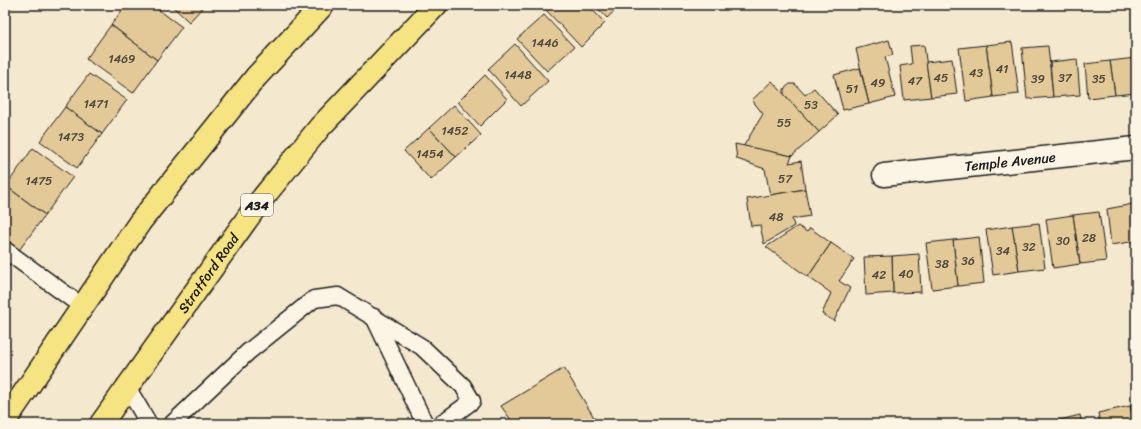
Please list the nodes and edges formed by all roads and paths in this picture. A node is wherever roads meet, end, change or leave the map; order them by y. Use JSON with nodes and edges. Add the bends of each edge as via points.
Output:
{"nodes":[{"id":1,"x":323,"y":5,"type":"edge"},
{"id":2,"x":436,"y":5,"type":"edge"},
{"id":3,"x":1136,"y":148,"type":"edge"},
{"id":4,"x":884,"y":175,"type":"dead end"},
{"id":5,"x":5,"y":250,"type":"edge"},
{"id":6,"x":83,"y":307,"type":"junction"},
{"id":7,"x":374,"y":317,"type":"junction"},
{"id":8,"x":127,"y":387,"type":"junction"},
{"id":9,"x":5,"y":421,"type":"edge"},
{"id":10,"x":101,"y":424,"type":"edge"},
{"id":11,"x":149,"y":424,"type":"edge"},
{"id":12,"x":172,"y":424,"type":"edge"},
{"id":13,"x":425,"y":424,"type":"edge"},
{"id":14,"x":441,"y":424,"type":"edge"}],
"edges":[{"from":1,"to":6,"type":"highway","via":[[256,77],[150,210]]},
{"from":2,"to":8,"type":"highway","name":"Stratford Road","number":"A34","via":[[305,145],[257,205]]},
{"from":3,"to":4,"type":"street","name":"Temple Avenue"},
{"from":5,"to":6,"type":"lane"},
{"from":6,"to":9,"type":"highway"},
{"from":7,"to":12,"type":"lane","via":[[338,296],[314,299],[248,352]]},
{"from":7,"to":13,"type":"lane"},
{"from":7,"to":14,"type":"lane","via":[[422,346],[463,386],[472,401]]},
{"from":8,"to":10,"type":"highway","name":"Stratford Road","number":"A34"},
{"from":8,"to":11,"type":"lane"}]}
